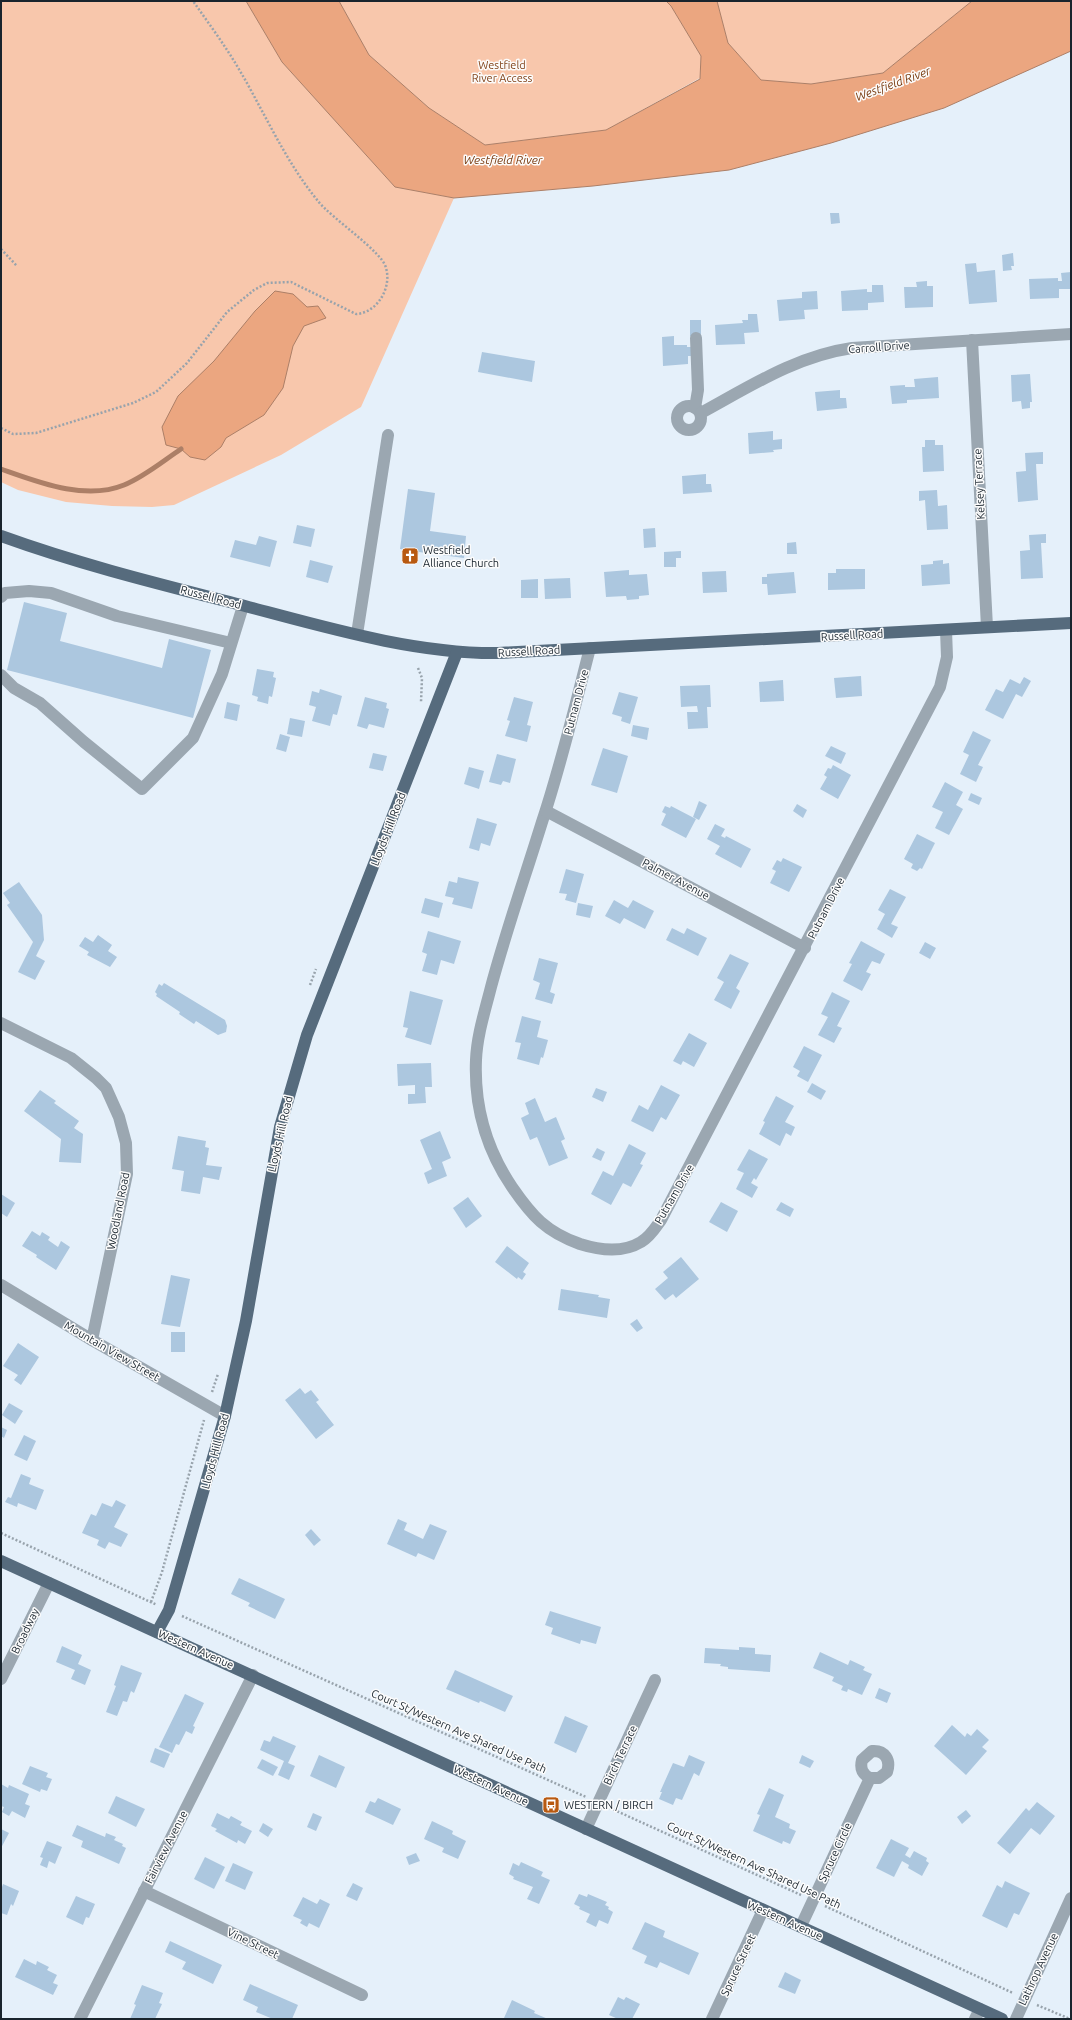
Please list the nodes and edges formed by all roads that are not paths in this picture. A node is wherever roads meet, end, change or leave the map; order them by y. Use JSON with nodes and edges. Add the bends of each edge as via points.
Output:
{"nodes":[{"id":1,"x":1071,"y":334,"type":"edge"},
{"id":2,"x":696,"y":338,"type":"dead end"},
{"id":3,"x":972,"y":340,"type":"junction"},
{"id":4,"x":388,"y":435,"type":"dead end"},
{"id":5,"x":1,"y":536,"type":"edge"},
{"id":6,"x":1,"y":597,"type":"edge"},
{"id":7,"x":243,"y":606,"type":"junction"},
{"id":8,"x":1071,"y":623,"type":"edge"},
{"id":9,"x":987,"y":628,"type":"junction"},
{"id":10,"x":946,"y":630,"type":"junction"},
{"id":11,"x":357,"y":634,"type":"junction"},
{"id":12,"x":231,"y":643,"type":"junction"},
{"id":13,"x":590,"y":648,"type":"junction"},
{"id":14,"x":457,"y":652,"type":"junction"},
{"id":15,"x":1,"y":675,"type":"edge"},
{"id":16,"x":546,"y":811,"type":"junction"},
{"id":17,"x":805,"y":948,"type":"junction"},
{"id":18,"x":1,"y":1023,"type":"edge"},
{"id":19,"x":1,"y":1285,"type":"edge"},
{"id":20,"x":92,"y":1340,"type":"junction"},
{"id":21,"x":225,"y":1416,"type":"junction"},
{"id":22,"x":1,"y":1561,"type":"edge"},
{"id":23,"x":49,"y":1583,"type":"junction"},
{"id":24,"x":157,"y":1632,"type":"junction"},
{"id":25,"x":253,"y":1674,"type":"junction"},
{"id":26,"x":1,"y":1679,"type":"edge"},
{"id":27,"x":655,"y":1680,"type":"dead end"},
{"id":28,"x":870,"y":1778,"type":"dead end"},
{"id":29,"x":586,"y":1829,"type":"junction"},
{"id":30,"x":144,"y":1891,"type":"junction"},
{"id":31,"x":1071,"y":1898,"type":"edge"},
{"id":32,"x":763,"y":1910,"type":"junction"},
{"id":33,"x":801,"y":1926,"type":"junction"},
{"id":34,"x":362,"y":1995,"type":"dead end"},
{"id":35,"x":977,"y":2014,"type":"edge"},
{"id":36,"x":80,"y":2019,"type":"edge"},
{"id":37,"x":712,"y":2019,"type":"edge"},
{"id":38,"x":1002,"y":2019,"type":"edge"},
{"id":39,"x":1016,"y":2019,"type":"edge"}],
"edges":[{"from":1,"to":3,"type":"street","name":"Carroll Drive"},
{"from":2,"to":3,"type":"street","name":"Carroll Drive","via":[[698,410],[798,362],[824,353],[852,348]]},
{"from":3,"to":9,"type":"street","name":"Kelsey Terrace"},
{"from":4,"to":11,"type":"street"},
{"from":5,"to":7,"type":"main road","name":"Russell Road","via":[[103,569]]},
{"from":6,"to":12,"type":"street","via":[[5,592],[50,593],[118,616]]},
{"from":7,"to":11,"type":"main road","name":"Russell Road"},
{"from":7,"to":12,"type":"street"},
{"from":8,"to":9,"type":"main road","name":"Russell Road"},
{"from":9,"to":10,"type":"main road","name":"Russell Road"},
{"from":10,"to":13,"type":"main road","name":"Russell Road"},
{"from":10,"to":17,"type":"street","name":"Putnam Drive","via":[[947,657],[940,687]]},
{"from":11,"to":14,"type":"main road","name":"Russell Road"},
{"from":12,"to":15,"type":"street","via":[[222,674],[193,738],[142,789],[40,703],[14,688]]},
{"from":13,"to":14,"type":"main road","name":"Russell Road","via":[[498,653]]},
{"from":13,"to":16,"type":"street","name":"Putnam Drive"},
{"from":14,"to":21,"type":"main road","name":"Lloyds Hill Road","via":[[307,1035],[294,1075],[280,1127],[246,1321]]},
{"from":16,"to":17,"type":"street","name":"Palmer Avenue"},
{"from":16,"to":17,"type":"street","name":"Putnam Drive","via":[[504,941],[481,1028],[476,1068],[481,1120],[495,1160],[524,1205],[536,1220],[553,1233],[583,1245],[608,1250],[631,1247],[649,1236],[665,1214]]},
{"from":18,"to":20,"type":"street","name":"Woodland Road","via":[[71,1058],[106,1088],[119,1117],[126,1143],[127,1174]]},
{"from":19,"to":20,"type":"street","name":"Mountain View Street"},
{"from":20,"to":21,"type":"street","name":"Mountain View Street"},
{"from":21,"to":24,"type":"main road","name":"Lloyds Hill Road","via":[[169,1610]]},
{"from":22,"to":23,"type":"main road","name":"Western Avenue"},
{"from":23,"to":24,"type":"main road","name":"Western Avenue"},
{"from":23,"to":26,"type":"street","name":"Broadway"},
{"from":24,"to":25,"type":"main road","name":"Western Avenue"},
{"from":25,"to":29,"type":"main road","name":"Western Avenue"},
{"from":25,"to":30,"type":"street","name":"Fairview Avenue"},
{"from":27,"to":29,"type":"street","name":"Birch Terrace"},
{"from":28,"to":33,"type":"street","name":"Spruce Circle"},
{"from":29,"to":32,"type":"main road","name":"Western Avenue"},
{"from":30,"to":34,"type":"street","name":"Vine Street"},
{"from":30,"to":36,"type":"street","name":"Fairview Avenue"},
{"from":31,"to":39,"type":"street","name":"Lathrop Avenue"},
{"from":32,"to":33,"type":"main road","name":"Western Avenue"},
{"from":32,"to":37,"type":"street","name":"Spruce Street"},
{"from":33,"to":35,"type":"main road","name":"Western Avenue"},
{"from":35,"to":38,"type":"main road","name":"Western Avenue"}]}
